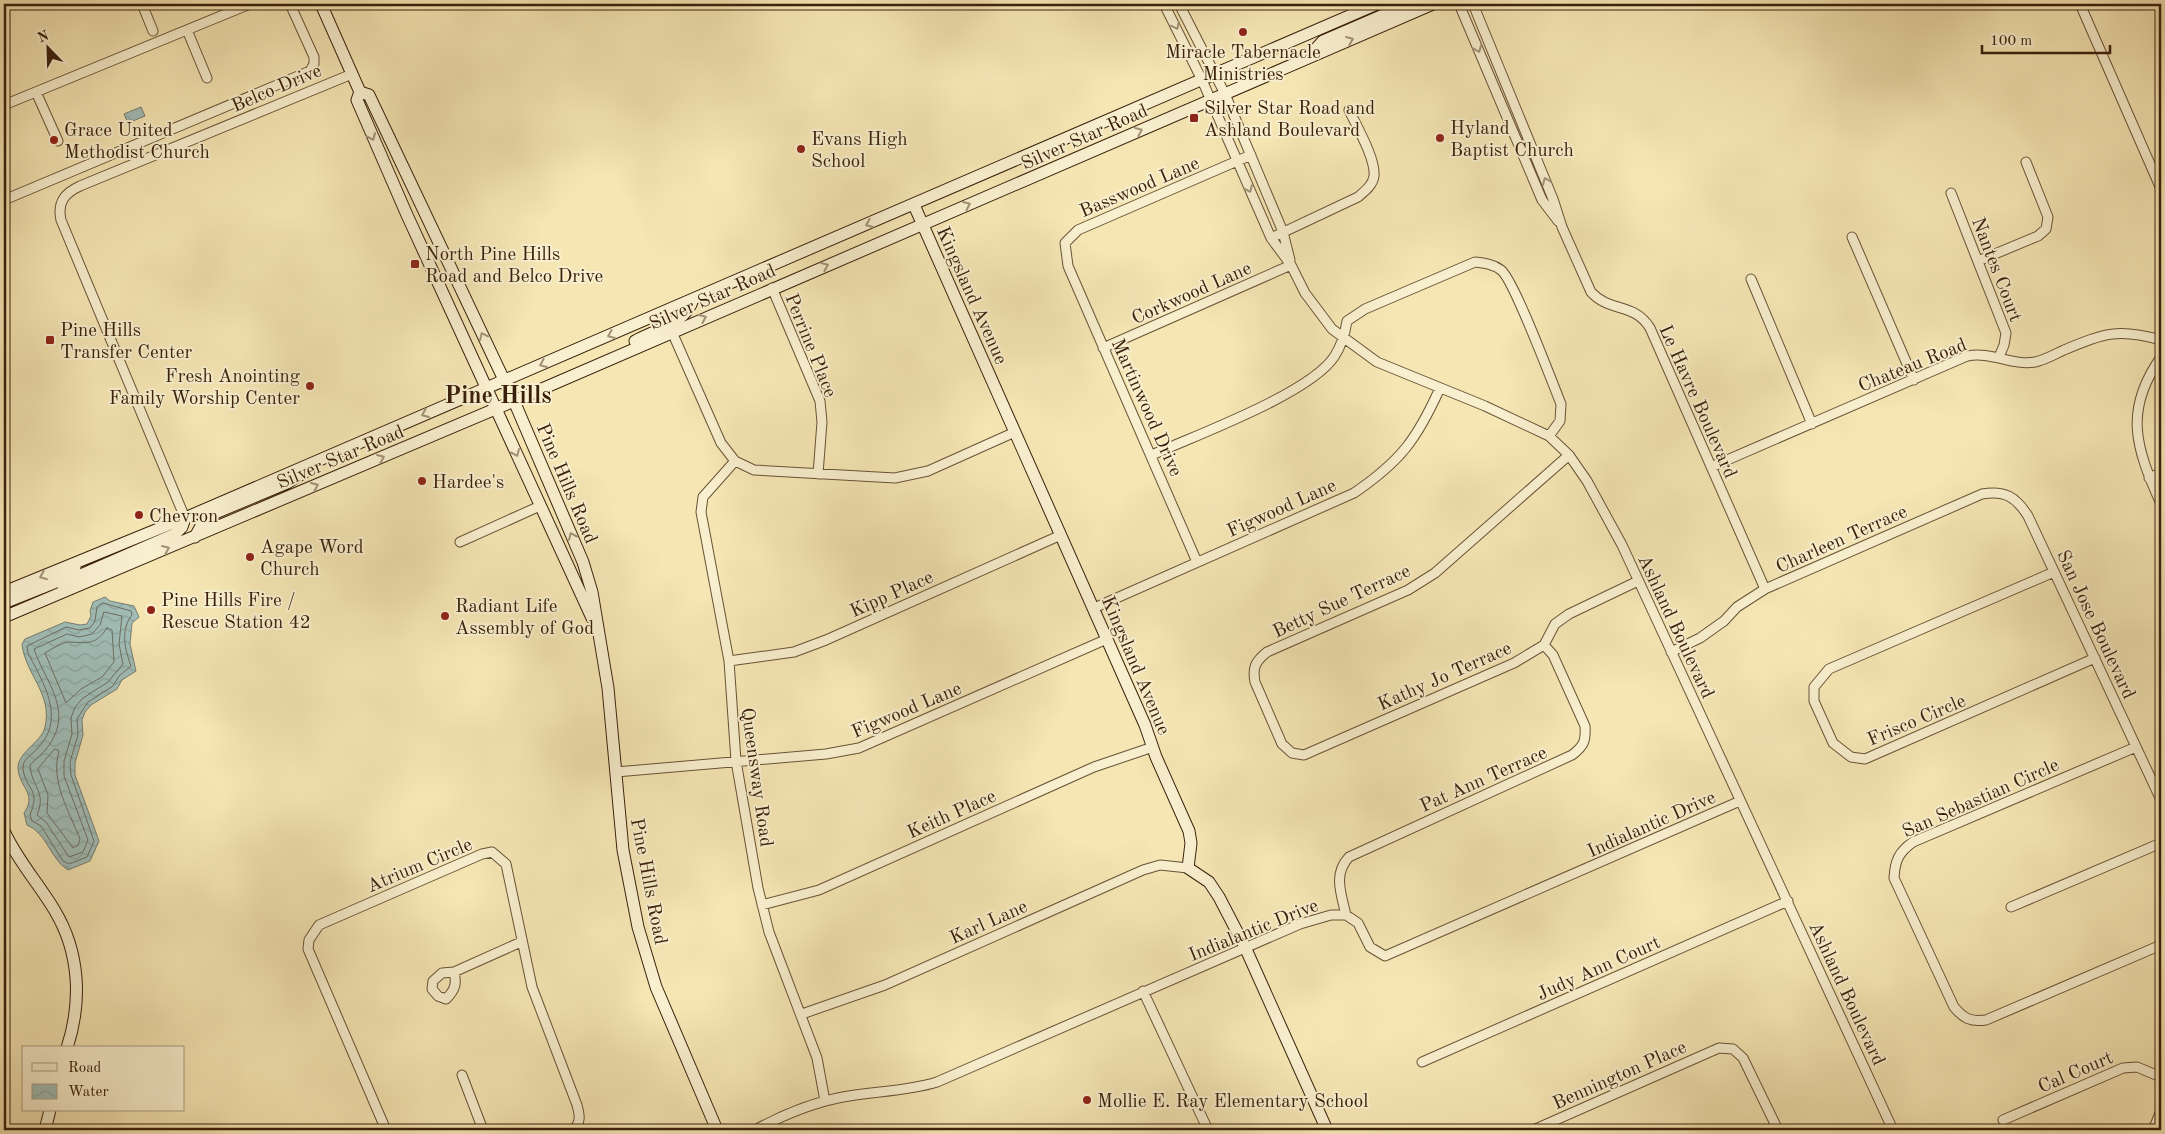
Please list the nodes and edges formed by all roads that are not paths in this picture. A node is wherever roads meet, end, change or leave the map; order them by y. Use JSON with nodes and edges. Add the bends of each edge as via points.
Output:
{"nodes":[{"id":1,"x":142,"y":4,"type":"edge"},
{"id":2,"x":250,"y":4,"type":"edge"},
{"id":3,"x":290,"y":4,"type":"edge"},
{"id":4,"x":321,"y":4,"type":"edge"},
{"id":5,"x":1164,"y":4,"type":"edge"},
{"id":6,"x":1179,"y":4,"type":"edge"},
{"id":7,"x":1377,"y":4,"type":"edge"},
{"id":8,"x":1409,"y":4,"type":"edge"},
{"id":9,"x":1433,"y":4,"type":"edge"},
{"id":10,"x":1459,"y":4,"type":"edge"},
{"id":11,"x":1473,"y":4,"type":"edge"},
{"id":12,"x":2080,"y":4,"type":"edge"},
{"id":13,"x":187,"y":30,"type":"junction"},
{"id":14,"x":153,"y":31,"type":"dead end"},
{"id":15,"x":1308,"y":57,"type":"junction"},
{"id":16,"x":352,"y":74,"type":"junction"},
{"id":17,"x":1216,"y":74,"type":"junction"},
{"id":18,"x":207,"y":78,"type":"dead end"},
{"id":19,"x":1202,"y":80,"type":"junction"},
{"id":20,"x":36,"y":92,"type":"junction"},
{"id":21,"x":360,"y":92,"type":"junction"},
{"id":22,"x":1225,"y":94,"type":"junction"},
{"id":23,"x":1211,"y":100,"type":"junction"},
{"id":24,"x":4,"y":105,"type":"edge"},
{"id":25,"x":1349,"y":110,"type":"dead end"},
{"id":26,"x":200,"y":118,"type":"junction"},
{"id":27,"x":207,"y":134,"type":"junction"},
{"id":28,"x":58,"y":141,"type":"dead end"},
{"id":29,"x":1251,"y":155,"type":"junction"},
{"id":30,"x":1237,"y":161,"type":"junction"},
{"id":31,"x":2026,"y":162,"type":"dead end"},
{"id":32,"x":2161,"y":189,"type":"edge"},
{"id":33,"x":1951,"y":194,"type":"dead end"},
{"id":34,"x":4,"y":200,"type":"edge"},
{"id":35,"x":914,"y":205,"type":"junction"},
{"id":36,"x":923,"y":225,"type":"junction"},
{"id":37,"x":1562,"y":228,"type":"junction"},
{"id":38,"x":1283,"y":232,"type":"junction"},
{"id":39,"x":1852,"y":237,"type":"dead end"},
{"id":40,"x":1271,"y":238,"type":"junction"},
{"id":41,"x":1978,"y":261,"type":"junction"},
{"id":42,"x":1068,"y":266,"type":"joint"},
{"id":43,"x":1291,"y":266,"type":"junction"},
{"id":44,"x":1751,"y":279,"type":"dead end"},
{"id":45,"x":772,"y":288,"type":"junction"},
{"id":46,"x":693,"y":299,"type":"junction"},
{"id":47,"x":672,"y":332,"type":"junction"},
{"id":48,"x":1344,"y":339,"type":"junction"},
{"id":49,"x":2161,"y":340,"type":"edge"},
{"id":50,"x":1103,"y":348,"type":"junction"},
{"id":51,"x":1998,"y":357,"type":"junction"},
{"id":52,"x":2161,"y":357,"type":"edge"},
{"id":53,"x":574,"y":375,"type":"junction"},
{"id":54,"x":504,"y":380,"type":"junction"},
{"id":55,"x":1914,"y":380,"type":"junction"},
{"id":56,"x":486,"y":388,"type":"junction"},
{"id":57,"x":1440,"y":388,"type":"junction"},
{"id":58,"x":514,"y":401,"type":"junction"},
{"id":59,"x":496,"y":409,"type":"junction"},
{"id":60,"x":1812,"y":424,"type":"junction"},
{"id":61,"x":1016,"y":432,"type":"junction"},
{"id":62,"x":1549,"y":436,"type":"junction"},
{"id":63,"x":330,"y":455,"type":"junction"},
{"id":64,"x":1152,"y":455,"type":"junction"},
{"id":65,"x":1569,"y":455,"type":"junction"},
{"id":66,"x":735,"y":461,"type":"junction"},
{"id":67,"x":1711,"y":468,"type":"junction"},
{"id":68,"x":2161,"y":473,"type":"edge"},
{"id":69,"x":818,"y":474,"type":"junction"},
{"id":70,"x":2149,"y":478,"type":"junction"},
{"id":71,"x":2161,"y":504,"type":"edge"},
{"id":72,"x":540,"y":506,"type":"junction"},
{"id":73,"x":2028,"y":516,"type":"joint"},
{"id":74,"x":185,"y":518,"type":"junction"},
{"id":75,"x":1061,"y":535,"type":"junction"},
{"id":76,"x":195,"y":537,"type":"junction"},
{"id":77,"x":460,"y":542,"type":"dead end"},
{"id":78,"x":91,"y":556,"type":"junction"},
{"id":79,"x":1197,"y":562,"type":"junction"},
{"id":80,"x":2054,"y":572,"type":"junction"},
{"id":81,"x":1638,"y":581,"type":"junction"},
{"id":82,"x":1765,"y":589,"type":"junction"},
{"id":83,"x":4,"y":592,"type":"edge"},
{"id":84,"x":56,"y":595,"type":"junction"},
{"id":85,"x":4,"y":603,"type":"edge"},
{"id":86,"x":1094,"y":608,"type":"junction"},
{"id":87,"x":4,"y":617,"type":"edge"},
{"id":88,"x":596,"y":627,"type":"junction"},
{"id":89,"x":1107,"y":639,"type":"junction"},
{"id":90,"x":1544,"y":645,"type":"junction"},
{"id":91,"x":1671,"y":652,"type":"junction"},
{"id":92,"x":2095,"y":658,"type":"junction"},
{"id":93,"x":729,"y":661,"type":"junction"},
{"id":94,"x":1267,"y":711,"type":"joint"},
{"id":95,"x":1153,"y":747,"type":"junction"},
{"id":96,"x":2136,"y":747,"type":"junction"},
{"id":97,"x":736,"y":761,"type":"junction"},
{"id":98,"x":616,"y":772,"type":"junction"},
{"id":99,"x":2161,"y":800,"type":"edge"},
{"id":100,"x":1740,"y":802,"type":"junction"},
{"id":101,"x":4,"y":831,"type":"edge"},
{"id":102,"x":2161,"y":843,"type":"edge"},
{"id":103,"x":1188,"y":868,"type":"junction"},
{"id":104,"x":1788,"y":901,"type":"junction"},
{"id":105,"x":762,"y":905,"type":"junction"},
{"id":106,"x":2011,"y":907,"type":"dead end"},
{"id":107,"x":1346,"y":915,"type":"junction"},
{"id":108,"x":521,"y":942,"type":"junction"},
{"id":109,"x":2161,"y":945,"type":"edge"},
{"id":110,"x":1245,"y":947,"type":"junction"},
{"id":111,"x":454,"y":972,"type":"dead end"},
{"id":112,"x":1143,"y":991,"type":"junction"},
{"id":113,"x":802,"y":1014,"type":"junction"},
{"id":114,"x":68,"y":1046,"type":"edge"},
{"id":115,"x":1422,"y":1062,"type":"dead end"},
{"id":116,"x":462,"y":1075,"type":"dead end"},
{"id":117,"x":2161,"y":1077,"type":"edge"},
{"id":118,"x":825,"y":1101,"type":"junction"},
{"id":119,"x":2161,"y":1111,"type":"edge"},
{"id":120,"x":50,"y":1112,"type":"edge"},
{"id":121,"x":2003,"y":1120,"type":"dead end"},
{"id":122,"x":45,"y":1130,"type":"edge"},
{"id":123,"x":386,"y":1130,"type":"edge"},
{"id":124,"x":483,"y":1130,"type":"edge"},
{"id":125,"x":573,"y":1130,"type":"edge"},
{"id":126,"x":717,"y":1130,"type":"edge"},
{"id":127,"x":755,"y":1130,"type":"edge"},
{"id":128,"x":1208,"y":1130,"type":"edge"},
{"id":129,"x":1328,"y":1130,"type":"edge"},
{"id":130,"x":1533,"y":1130,"type":"edge"},
{"id":131,"x":1778,"y":1130,"type":"edge"},
{"id":132,"x":1893,"y":1130,"type":"edge"},
{"id":133,"x":2153,"y":1130,"type":"edge"}],
"edges":[{"from":1,"to":14,"type":"street"},
{"from":2,"to":13,"type":"street"},
{"from":3,"to":26,"type":"street","via":[[314,57],[313,68]]},
{"from":4,"to":16,"type":"main road","name":"Pine Hills Road"},
{"from":5,"to":19,"type":"street","name":"Ashland Boulevard","one_way":true},
{"from":6,"to":17,"type":"street","name":"Ashland Boulevard"},
{"from":7,"to":17,"type":"main road","name":"Silver Star Road"},
{"from":8,"to":15,"type":"main road","via":[[1323,41]]},
{"from":15,"to":9,"type":"main road","name":"Silver Star Road","one_way":true},
{"from":10,"to":37,"type":"street","name":"Le Havre Boulevard","one_way":true,"via":[[1542,200]]},
{"from":37,"to":11,"type":"street","name":"Le Havre Boulevard","one_way":true,"via":[[1554,199]]},
{"from":12,"to":32,"type":"street"},
{"from":13,"to":18,"type":"street"},
{"from":13,"to":20,"type":"street"},
{"from":15,"to":22,"type":"main road","name":"Silver Star Road"},
{"from":16,"to":21,"type":"main road","name":"Pine Hills Road"},
{"from":16,"to":27,"type":"street","name":"Belco Drive"},
{"from":17,"to":19,"type":"main road","name":"Silver Star Road"},
{"from":17,"to":22,"type":"street","name":"Ashland Boulevard"},
{"from":19,"to":23,"type":"street","name":"Ashland Boulevard"},
{"from":19,"to":35,"type":"main road","name":"Silver Star Road"},
{"from":20,"to":24,"type":"street"},
{"from":20,"to":28,"type":"street"},
{"from":54,"to":21,"type":"main road","name":"Pine Hills Road","one_way":true,"via":[[368,95]]},
{"from":21,"to":56,"type":"main road","name":"Pine Hills Road","one_way":true,"via":[[357,100],[370,131]]},
{"from":22,"to":23,"type":"main road","name":"Silver Star Road"},
{"from":22,"to":29,"type":"street","name":"Ashland Boulevard"},
{"from":23,"to":30,"type":"street","name":"Ashland Boulevard"},
{"from":36,"to":23,"type":"main road","name":"Silver Star Road","one_way":true},
{"from":25,"to":38,"type":"street","via":[[1372,162],[1374,175],[1370,187],[1358,198]]},
{"from":26,"to":27,"type":"street"},
{"from":26,"to":34,"type":"street"},
{"from":27,"to":74,"type":"street","name":"Belco Drive","via":[[74,189],[63,198],[59,208],[61,220]]},
{"from":29,"to":30,"type":"street","name":"Basswood Lane"},
{"from":29,"to":38,"type":"street","name":"Ashland Boulevard"},
{"from":30,"to":40,"type":"street","name":"Ashland Boulevard","one_way":true},
{"from":30,"to":42,"type":"street","name":"Basswood Lane","via":[[1078,230],[1065,244]]},
{"from":31,"to":41,"type":"street","via":[[2048,218],[2046,229],[2038,236]]},
{"from":33,"to":41,"type":"street","name":"Nantes Court"},
{"from":35,"to":36,"type":"main road","name":"Kingsland Avenue"},
{"from":35,"to":46,"type":"main road","name":"Silver Star Road","one_way":true},
{"from":45,"to":36,"type":"main road","name":"Silver Star Road","one_way":true},
{"from":36,"to":61,"type":"main road","name":"Kingsland Avenue"},
{"from":37,"to":67,"type":"street","name":"Le Havre Boulevard","via":[[1591,292],[1599,301],[1643,316]]},
{"from":38,"to":40,"type":"street"},
{"from":38,"to":43,"type":"street","name":"Ashland Boulevard"},
{"from":39,"to":55,"type":"street"},
{"from":40,"to":43,"type":"street","name":"Ashland Boulevard"},
{"from":41,"to":51,"type":"street","name":"Nantes Court","via":[[2006,333]]},
{"from":42,"to":50,"type":"street","name":"Martinwood Drive"},
{"from":43,"to":48,"type":"street","name":"Ashland Boulevard","via":[[1318,312]]},
{"from":43,"to":50,"type":"street","name":"Corkwood Lane"},
{"from":44,"to":60,"type":"street"},
{"from":47,"to":45,"type":"main road","name":"Silver Star Road","one_way":true},
{"from":45,"to":69,"type":"street","name":"Perrine Place","via":[[820,401],[822,422]]},
{"from":46,"to":53,"type":"main road","via":[[691,308],[681,318]]},
{"from":46,"to":54,"type":"main road","name":"Silver Star Road","one_way":true},
{"from":47,"to":53,"type":"main road","name":"Silver Star Road"},
{"from":47,"to":66,"type":"street","via":[[720,443]]},
{"from":48,"to":57,"type":"street","name":"Ashland Boulevard","via":[[1377,362]]},
{"from":48,"to":62,"type":"street","via":[[1347,321],[1365,309],[1475,262],[1493,265],[1502,271],[1517,299],[1561,404],[1560,421]]},
{"from":48,"to":64,"type":"street","via":[[1333,359],[1306,382],[1281,397]]},
{"from":49,"to":51,"type":"street","name":"Chateau Road","via":[[2133,332],[2113,332],[2037,362],[2020,363]]},
{"from":50,"to":64,"type":"street","name":"Martinwood Drive"},
{"from":51,"to":55,"type":"street","name":"Chateau Road","via":[[1967,356]]},
{"from":52,"to":70,"type":"street","via":[[2142,390],[2136,425]]},
{"from":53,"to":58,"type":"main road","name":"Silver Star Road"},
{"from":54,"to":56,"type":"main road","name":"Silver Star Road"},
{"from":54,"to":58,"type":"main road","name":"Pine Hills Road"},
{"from":55,"to":60,"type":"street","name":"Chateau Road"},
{"from":56,"to":59,"type":"main road","name":"Pine Hills Road"},
{"from":56,"to":63,"type":"main road","name":"Silver Star Road","one_way":true},
{"from":57,"to":62,"type":"street","name":"Ashland Boulevard"},
{"from":57,"to":79,"type":"street","name":"Figwood Lane","via":[[1427,417],[1401,456],[1379,476],[1354,493]]},
{"from":58,"to":59,"type":"main road","name":"Silver Star Road"},
{"from":88,"to":58,"type":"main road","name":"Pine Hills Road","one_way":true,"via":[[592,592],[583,562]]},
{"from":59,"to":72,"type":"main road","name":"Pine Hills Road","one_way":true},
{"from":76,"to":59,"type":"main road","name":"Silver Star Road","one_way":true},
{"from":60,"to":67,"type":"street","name":"Chateau Road"},
{"from":61,"to":69,"type":"street","via":[[912,476],[879,478]]},
{"from":61,"to":75,"type":"main road","name":"Kingsland Avenue"},
{"from":62,"to":65,"type":"street","name":"Ashland Boulevard"},
{"from":63,"to":74,"type":"main road","name":"Silver Star Road"},
{"from":63,"to":76,"type":"main road","via":[[287,483],[213,514],[203,522]]},
{"from":64,"to":79,"type":"street","name":"Martinwood Drive"},
{"from":65,"to":81,"type":"street","name":"Ashland Boulevard","via":[[1602,507]]},
{"from":65,"to":94,"type":"street","name":"Betty Sue Terrace","via":[[1436,573],[1408,590],[1267,652],[1257,660],[1253,671],[1255,682]]},
{"from":66,"to":69,"type":"street","via":[[763,472]]},
{"from":66,"to":93,"type":"street","name":"Queensway Road","via":[[703,497],[700,506]]},
{"from":67,"to":82,"type":"street","name":"Le Havre Boulevard"},
{"from":68,"to":70,"type":"street"},
{"from":70,"to":71,"type":"street"},
{"from":72,"to":77,"type":"street"},
{"from":72,"to":88,"type":"main road","name":"Pine Hills Road"},
{"from":73,"to":80,"type":"street","name":"San Jose Boulevard"},
{"from":73,"to":82,"type":"street","name":"Charleen Terrace","via":[[2020,503],[2009,495],[1996,492],[1982,494]]},
{"from":74,"to":78,"type":"main road","name":"Silver Star Road"},
{"from":74,"to":84,"type":"main road","via":[[175,534],[76,577]]},
{"from":75,"to":86,"type":"main road","name":"Kingsland Avenue"},
{"from":75,"to":93,"type":"street","name":"Kipp Place","via":[[826,640],[794,652]]},
{"from":84,"to":76,"type":"main road","name":"Silver Star Road","one_way":true},
{"from":78,"to":83,"type":"main road","name":"Silver Star Road","one_way":true},
{"from":78,"to":85,"type":"main road","via":[[54,583]]},
{"from":79,"to":86,"type":"street","name":"Figwood Lane"},
{"from":80,"to":92,"type":"street","name":"San Jose Boulevard"},
{"from":80,"to":92,"type":"street","name":"Frisco Circle","via":[[1829,669],[1814,687],[1814,701],[1833,743],[1851,757],[1864,759]]},
{"from":81,"to":90,"type":"street","via":[[1569,614],[1555,624]]},
{"from":81,"to":91,"type":"street","name":"Ashland Boulevard"},
{"from":82,"to":91,"type":"street","name":"Charleen Terrace","via":[[1700,638]]},
{"from":84,"to":87,"type":"main road","name":"Silver Star Road"},
{"from":86,"to":89,"type":"main road","name":"Kingsland Avenue"},
{"from":88,"to":98,"type":"main road","name":"Pine Hills Road","via":[[608,688]]},
{"from":89,"to":95,"type":"main road","name":"Kingsland Avenue"},
{"from":89,"to":97,"type":"street","name":"Figwood Lane","via":[[859,748]]},
{"from":90,"to":94,"type":"street","name":"Kathy Jo Terrace","via":[[1514,663],[1304,755],[1292,753],[1282,744]]},
{"from":90,"to":107,"type":"street","name":"Pat Ann Terrace","via":[[1553,655],[1585,726],[1583,747],[1572,755],[1349,856],[1342,864],[1338,883]]},
{"from":91,"to":100,"type":"street","name":"Ashland Boulevard"},
{"from":92,"to":96,"type":"street","name":"San Jose Boulevard"},
{"from":93,"to":97,"type":"street","name":"Queensway Road"},
{"from":95,"to":103,"type":"main road","name":"Kingsland Avenue","via":[[1189,831]]},
{"from":95,"to":105,"type":"street","name":"Keith Place","via":[[1094,767],[819,890]]},
{"from":96,"to":99,"type":"street","name":"San Jose Boulevard"},
{"from":96,"to":109,"type":"street","name":"San Sebastian Circle","via":[[1913,842],[1901,851],[1895,863],[1894,878],[1954,1007],[1962,1017],[1973,1022],[1986,1020]]},
{"from":97,"to":98,"type":"street","name":"Figwood Lane"},
{"from":97,"to":105,"type":"street","name":"Queensway Road"},
{"from":98,"to":126,"type":"main road","name":"Pine Hills Road","via":[[630,891],[648,963]]},
{"from":100,"to":104,"type":"street","name":"Ashland Boulevard"},
{"from":100,"to":107,"type":"street","name":"Indialantic Drive","via":[[1385,956],[1370,947],[1358,923]]},
{"from":101,"to":114,"type":"main road","via":[[56,913],[70,950],[78,998]]},
{"from":102,"to":106,"type":"street"},
{"from":103,"to":110,"type":"main road","via":[[1205,878],[1215,889]]},
{"from":103,"to":113,"type":"street","name":"Karl Lane","via":[[1160,865],[1143,870],[885,985]]},
{"from":104,"to":115,"type":"street","name":"Judy Ann Court"},
{"from":104,"to":132,"type":"street","name":"Ashland Boulevard"},
{"from":105,"to":113,"type":"street","name":"Queensway Road","via":[[769,932]]},
{"from":107,"to":110,"type":"street","name":"Indialantic Drive","via":[[1331,915],[1300,924]]},
{"from":108,"to":111,"type":"street"},
{"from":108,"to":123,"type":"street","name":"Atrium Circle","via":[[506,864],[492,852],[319,925],[312,932],[308,949]]},
{"from":108,"to":125,"type":"street","name":"Atrium Circle","via":[[532,988],[577,1105],[580,1117]]},
{"from":110,"to":112,"type":"street","name":"Indialantic Drive"},
{"from":110,"to":129,"type":"main road"},
{"from":112,"to":118,"type":"street","name":"Indialantic Drive","via":[[937,1082]]},
{"from":112,"to":128,"type":"street"},
{"from":113,"to":118,"type":"street","name":"Queensway Road","via":[[818,1058]]},
{"from":116,"to":124,"type":"street"},
{"from":117,"to":121,"type":"street","name":"Cal Court","via":[[2137,1067],[2123,1068]]},
{"from":118,"to":127,"type":"street","name":"Indialantic Drive","via":[[784,1115]]},
{"from":119,"to":133,"type":"street"},
{"from":120,"to":122,"type":"main road"},
{"from":130,"to":131,"type":"street","name":"Bennington Place","via":[[1719,1048],[1733,1049],[1743,1058]]}]}
